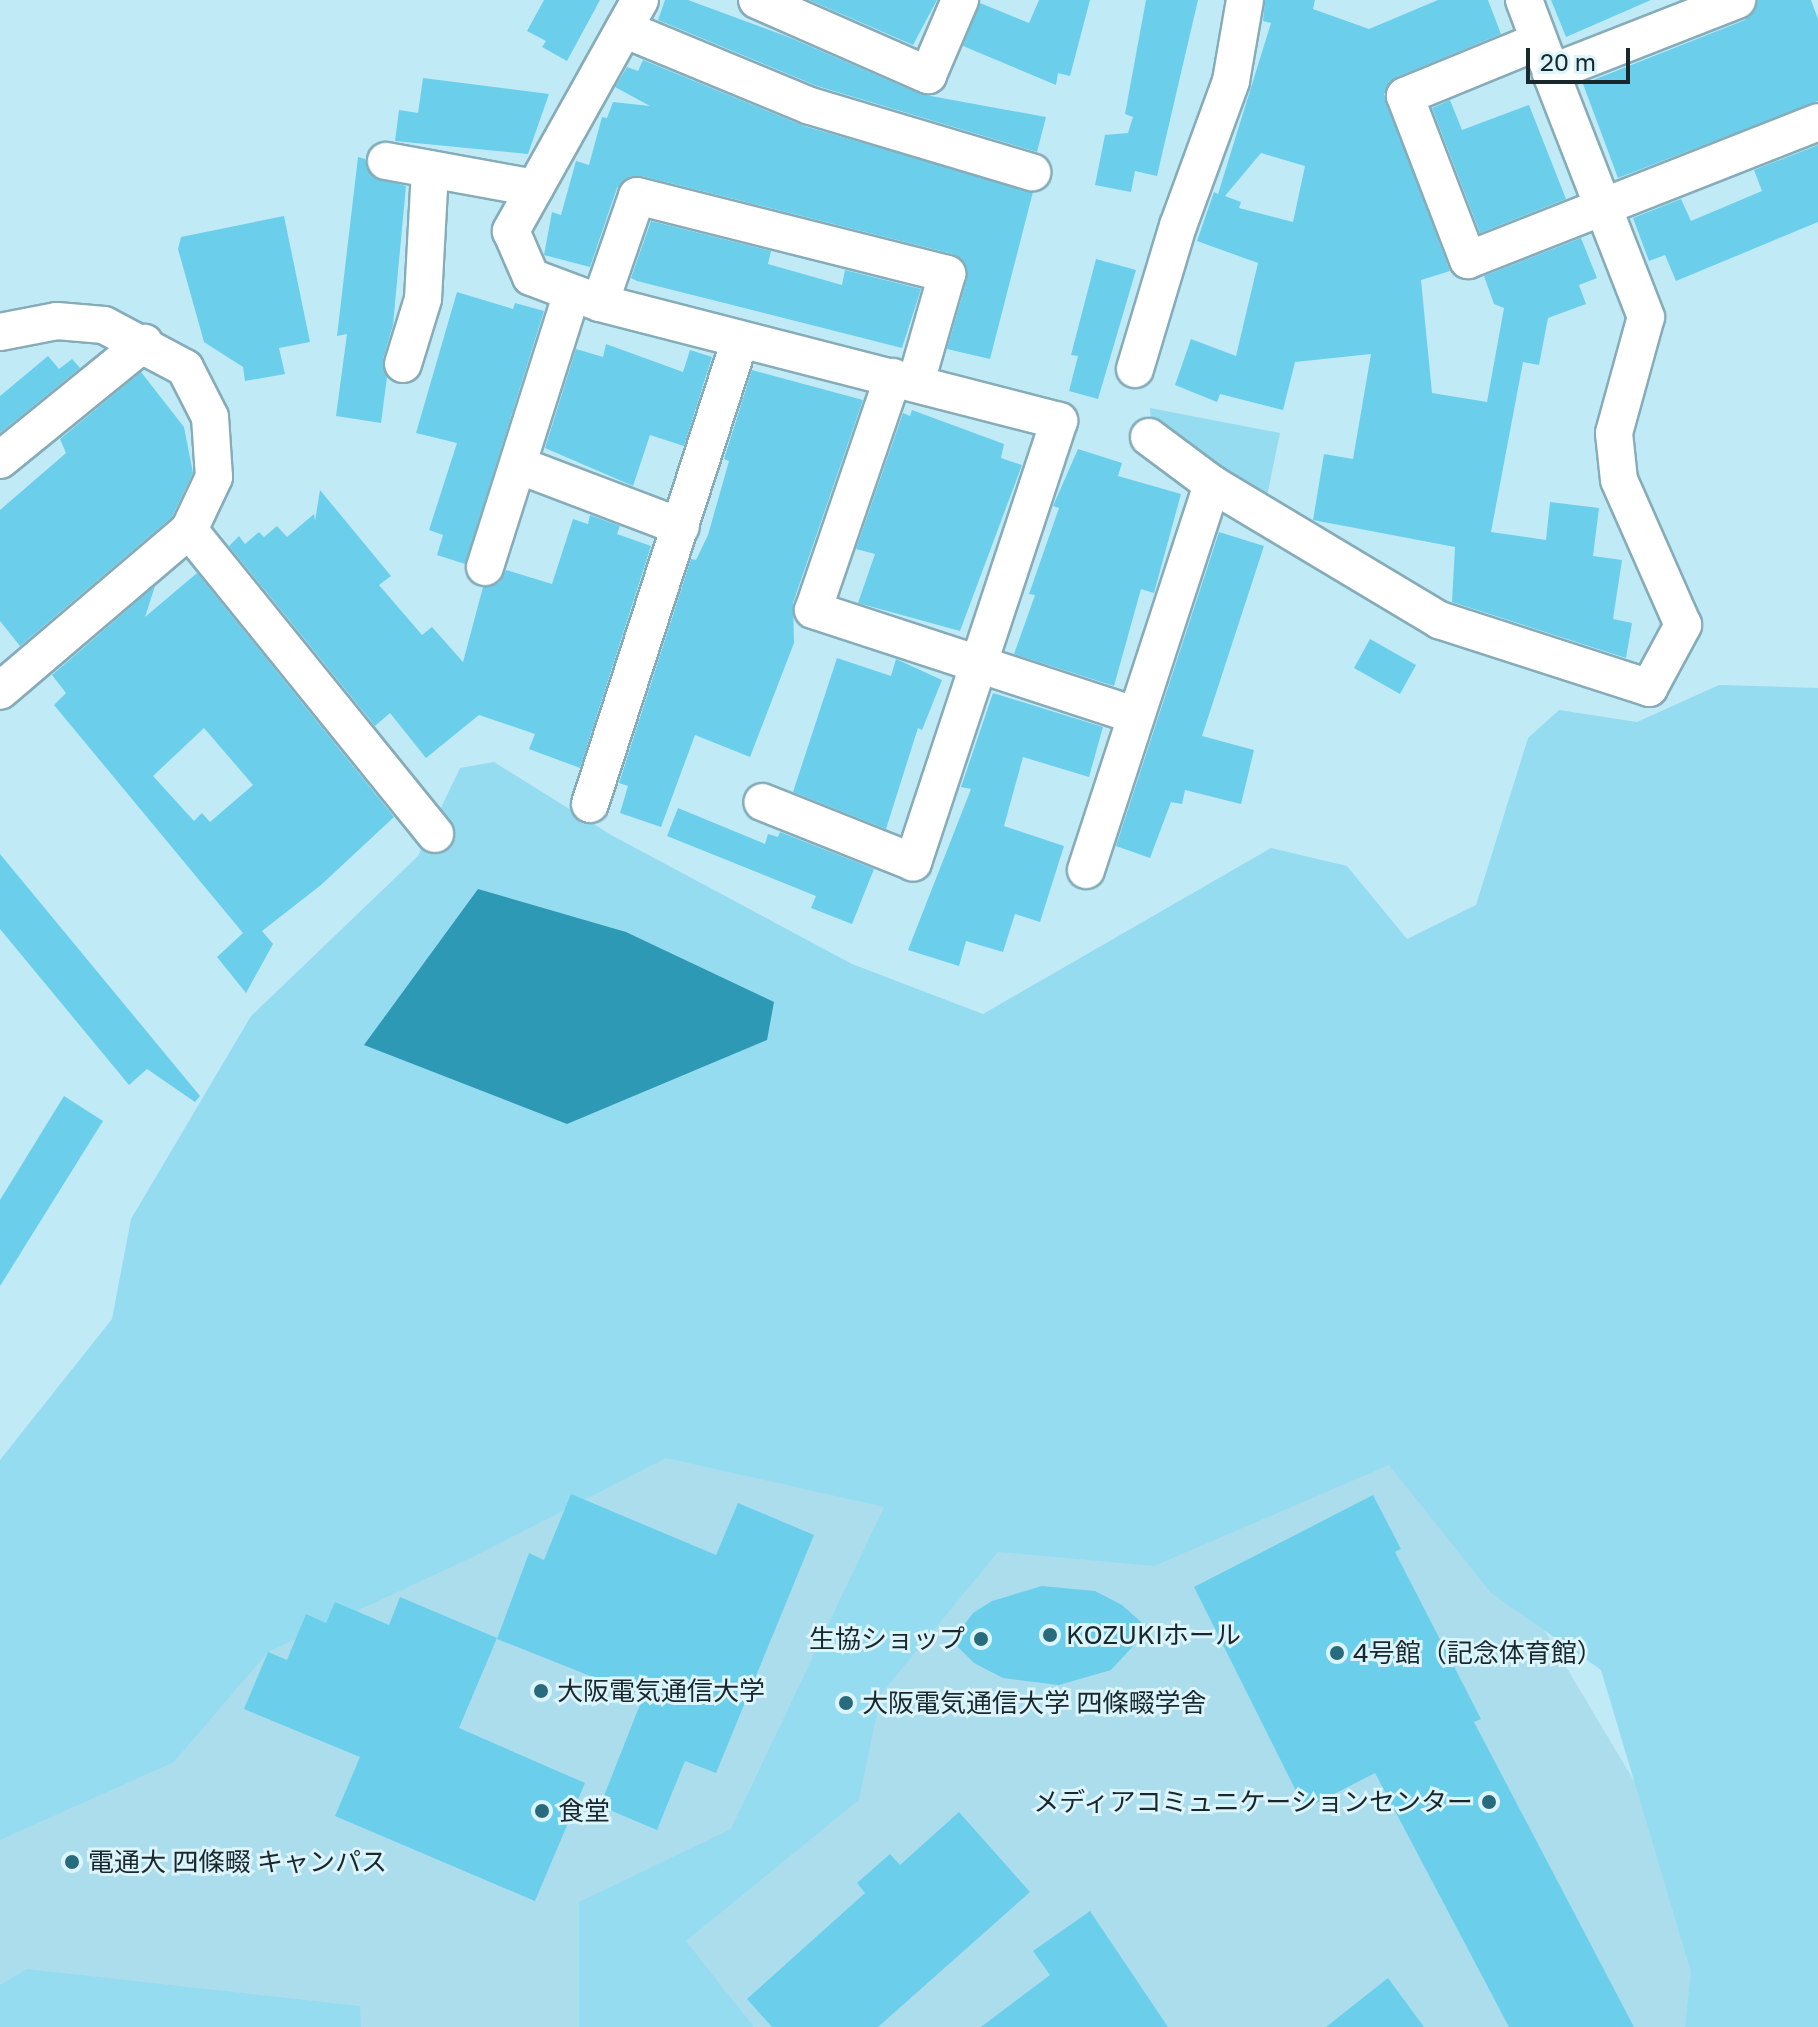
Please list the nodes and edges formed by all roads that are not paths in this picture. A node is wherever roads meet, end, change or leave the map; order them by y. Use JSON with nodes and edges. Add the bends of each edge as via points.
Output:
{"nodes":[{"id":1,"x":757,"y":0,"type":"edge"},
{"id":2,"x":960,"y":0,"type":"edge"},
{"id":3,"x":1245,"y":0,"type":"edge"},
{"id":4,"x":1524,"y":0,"type":"edge"},
{"id":5,"x":1737,"y":0,"type":"edge"},
{"id":6,"x":632,"y":14,"type":"edge"},
{"id":7,"x":1545,"y":57,"type":"junction"},
{"id":8,"x":1818,"y":122,"type":"edge"},
{"id":9,"x":386,"y":161,"type":"dead end"},
{"id":10,"x":430,"y":169,"type":"junction"},
{"id":11,"x":1032,"y":172,"type":"dead end"},
{"id":12,"x":535,"y":188,"type":"junction"},
{"id":13,"x":1602,"y":206,"type":"junction"},
{"id":14,"x":586,"y":298,"type":"junction"},
{"id":15,"x":0,"y":332,"type":"edge"},
{"id":16,"x":740,"y":340,"type":"junction"},
{"id":17,"x":144,"y":343,"type":"junction"},
{"id":18,"x":403,"y":364,"type":"dead end"},
{"id":19,"x":1135,"y":369,"type":"dead end"},
{"id":20,"x":905,"y":380,"type":"junction"},
{"id":21,"x":1149,"y":437,"type":"dead end"},
{"id":22,"x":0,"y":460,"type":"edge"},
{"id":23,"x":518,"y":465,"type":"junction"},
{"id":24,"x":1212,"y":484,"type":"junction"},
{"id":25,"x":681,"y":527,"type":"junction"},
{"id":26,"x":189,"y":530,"type":"junction"},
{"id":27,"x":485,"y":567,"type":"dead end"},
{"id":28,"x":978,"y":666,"type":"junction"},
{"id":29,"x":0,"y":691,"type":"edge"},
{"id":30,"x":1134,"y":715,"type":"junction"},
{"id":31,"x":762,"y":802,"type":"dead end"},
{"id":32,"x":590,"y":804,"type":"dead end"},
{"id":33,"x":435,"y":834,"type":"dead end"},
{"id":34,"x":1086,"y":870,"type":"dead end"}],
"edges":[{"from":1,"to":2,"type":"street","via":[[928,75]]},
{"from":3,"to":19,"type":"street","via":[[1231,81],[1178,226]]},
{"from":4,"to":7,"type":"street"},
{"from":5,"to":7,"type":"street"},
{"from":6,"to":11,"type":"street","via":[[810,106]]},
{"from":6,"to":12,"type":"street"},
{"from":7,"to":13,"type":"street"},
{"from":7,"to":13,"type":"street","via":[[1405,96],[1468,260]]},
{"from":8,"to":13,"type":"street"},
{"from":9,"to":10,"type":"street"},
{"from":10,"to":12,"type":"street"},
{"from":10,"to":18,"type":"street","via":[[423,299]]},
{"from":12,"to":14,"type":"street","via":[[511,231],[531,277]]},
{"from":13,"to":24,"type":"street","via":[[1646,317],[1614,433],[1619,480],[1683,625],[1649,688],[1439,620]]},
{"from":14,"to":16,"type":"street"},
{"from":14,"to":20,"type":"street","via":[[637,196],[947,274]]},
{"from":14,"to":23,"type":"street"},
{"from":15,"to":17,"type":"street","via":[[57,321],[104,325]]},
{"from":16,"to":20,"type":"street"},
{"from":16,"to":25,"type":"street"},
{"from":17,"to":22,"type":"street"},
{"from":17,"to":26,"type":"street","via":[[185,368],[210,417],[214,477]]},
{"from":20,"to":28,"type":"street","via":[[1059,421]]},
{"from":20,"to":28,"type":"street","via":[[813,610]]},
{"from":21,"to":24,"type":"street"},
{"from":23,"to":25,"type":"street"},
{"from":23,"to":27,"type":"street"},
{"from":24,"to":30,"type":"street"},
{"from":25,"to":32,"type":"street"},
{"from":26,"to":29,"type":"street"},
{"from":26,"to":33,"type":"street"},
{"from":28,"to":30,"type":"street"},
{"from":28,"to":31,"type":"street","via":[[913,862]]},
{"from":30,"to":34,"type":"street"}]}
